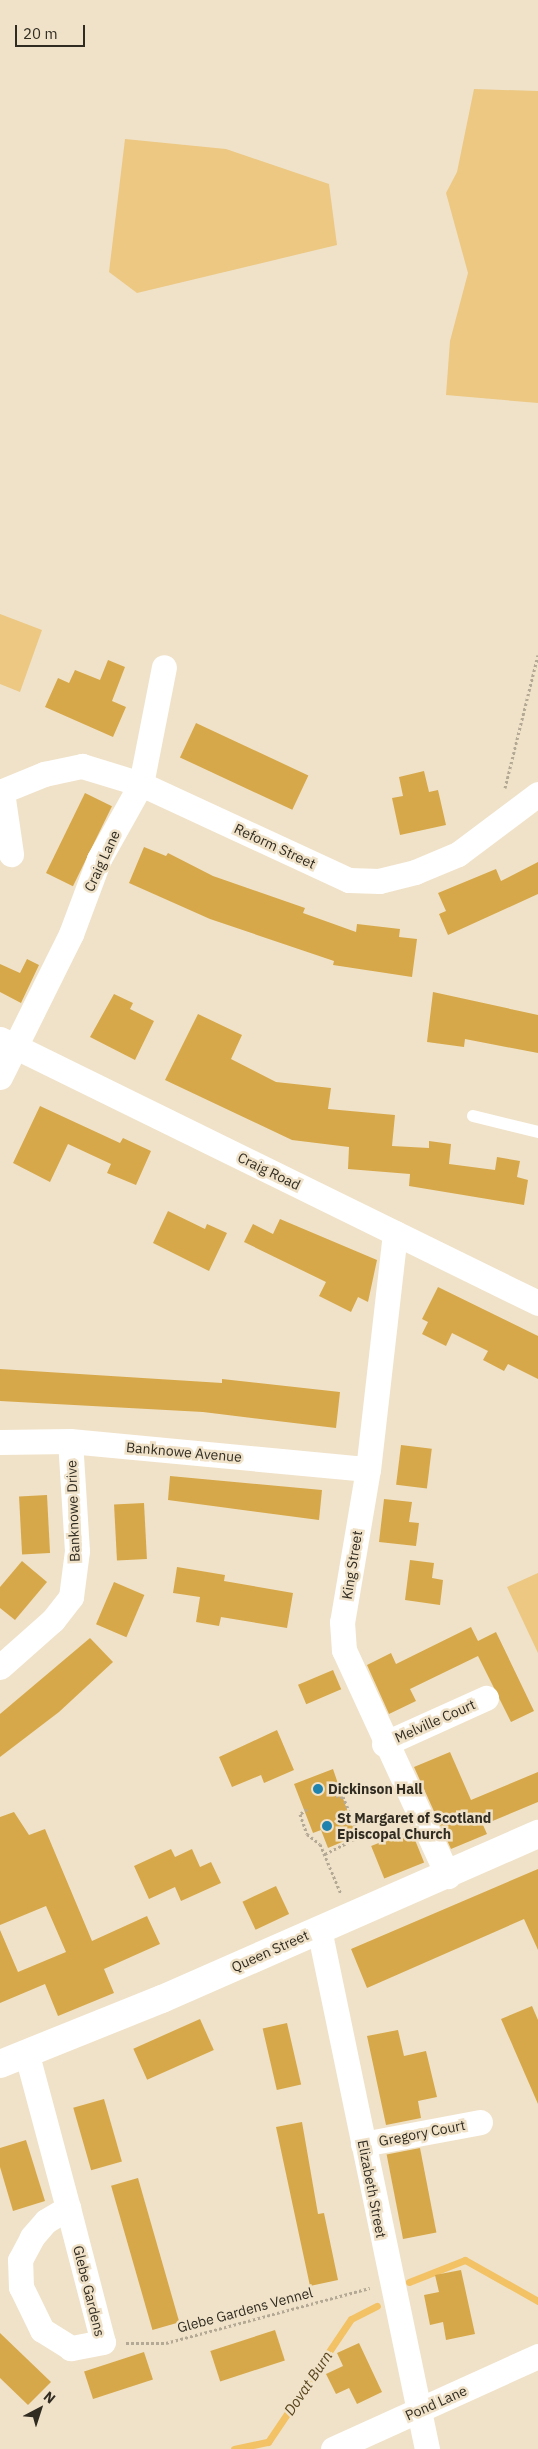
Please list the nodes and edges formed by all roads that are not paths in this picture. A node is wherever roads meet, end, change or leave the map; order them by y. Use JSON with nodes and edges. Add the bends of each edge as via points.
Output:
{"nodes":[{"id":1,"x":164,"y":667,"type":"dead end"},
{"id":2,"x":141,"y":784,"type":"junction"},
{"id":3,"x":1,"y":792,"type":"edge"},
{"id":4,"x":538,"y":794,"type":"edge"},
{"id":5,"x":11,"y":854,"type":"dead end"},
{"id":6,"x":8,"y":1043,"type":"edge"},
{"id":7,"x":0,"y":1077,"type":"edge"},
{"id":8,"x":473,"y":1116,"type":"dead end"},
{"id":9,"x":538,"y":1132,"type":"edge"},
{"id":10,"x":395,"y":1233,"type":"junction"},
{"id":11,"x":538,"y":1303,"type":"edge"},
{"id":12,"x":70,"y":1441,"type":"junction"},
{"id":13,"x":0,"y":1442,"type":"edge"},
{"id":14,"x":368,"y":1469,"type":"junction"},
{"id":15,"x":10,"y":1650,"type":"edge"},
{"id":16,"x":0,"y":1667,"type":"edge"},
{"id":17,"x":486,"y":1698,"type":"dead end"},
{"id":18,"x":384,"y":1744,"type":"junction"},
{"id":19,"x":538,"y":1834,"type":"edge"},
{"id":20,"x":448,"y":1876,"type":"junction"},
{"id":21,"x":319,"y":1929,"type":"junction"},
{"id":22,"x":27,"y":2055,"type":"junction"},
{"id":23,"x":0,"y":2064,"type":"edge"},
{"id":24,"x":480,"y":2122,"type":"dead end"},
{"id":25,"x":363,"y":2144,"type":"junction"},
{"id":26,"x":68,"y":2208,"type":"junction"},
{"id":27,"x":538,"y":2356,"type":"edge"},
{"id":28,"x":419,"y":2410,"type":"junction"},
{"id":29,"x":333,"y":2449,"type":"edge"},
{"id":30,"x":427,"y":2449,"type":"edge"}],
"edges":[{"from":1,"to":2,"type":"street","name":"Craig Lane"},
{"from":2,"to":3,"type":"street","name":"Reform Street","via":[[82,766],[44,774]]},
{"from":2,"to":4,"type":"street","name":"Reform Street","via":[[349,880],[379,881],[415,872],[458,854]]},
{"from":2,"to":6,"type":"street","name":"Craig Lane","via":[[99,859],[71,934]]},
{"from":3,"to":5,"type":"street"},
{"from":6,"to":7,"type":"street","name":"Craig Lane"},
{"from":6,"to":10,"type":"street","name":"Craig Road"},
{"from":8,"to":9,"type":"lane"},
{"from":10,"to":11,"type":"street","name":"Craig Road"},
{"from":10,"to":14,"type":"street","name":"King Street"},
{"from":12,"to":13,"type":"street","name":"Banknowe Avenue"},
{"from":12,"to":14,"type":"street","name":"Banknowe Avenue"},
{"from":12,"to":15,"type":"street","name":"Banknowe Drive","via":[[77,1551],[71,1597]]},
{"from":14,"to":18,"type":"street","name":"King Street","via":[[342,1622],[344,1650]]},
{"from":15,"to":16,"type":"street","name":"Banknowe Drive"},
{"from":17,"to":18,"type":"street","name":"Melville Court"},
{"from":18,"to":20,"type":"street","name":"King Street"},
{"from":19,"to":20,"type":"main road","name":"Queen Street"},
{"from":20,"to":21,"type":"main road","name":"Queen Street"},
{"from":21,"to":22,"type":"main road","name":"Queen Street"},
{"from":21,"to":25,"type":"street","name":"Elizabeth Street"},
{"from":22,"to":23,"type":"main road","name":"Queen Street"},
{"from":22,"to":26,"type":"street","name":"Glebe Gardens"},
{"from":24,"to":25,"type":"street","name":"Gregory Court"},
{"from":25,"to":28,"type":"street","name":"Elizabeth Street"},
{"from":26,"to":26,"type":"street","name":"Glebe Gardens","via":[[103,2342],[71,2348],[42,2330],[21,2287],[20,2260],[32,2237],[46,2221]]},
{"from":27,"to":28,"type":"street","name":"Pond Lane"},
{"from":28,"to":29,"type":"street","name":"Pond Lane"},
{"from":28,"to":30,"type":"street","name":"Elizabeth Street"}]}
